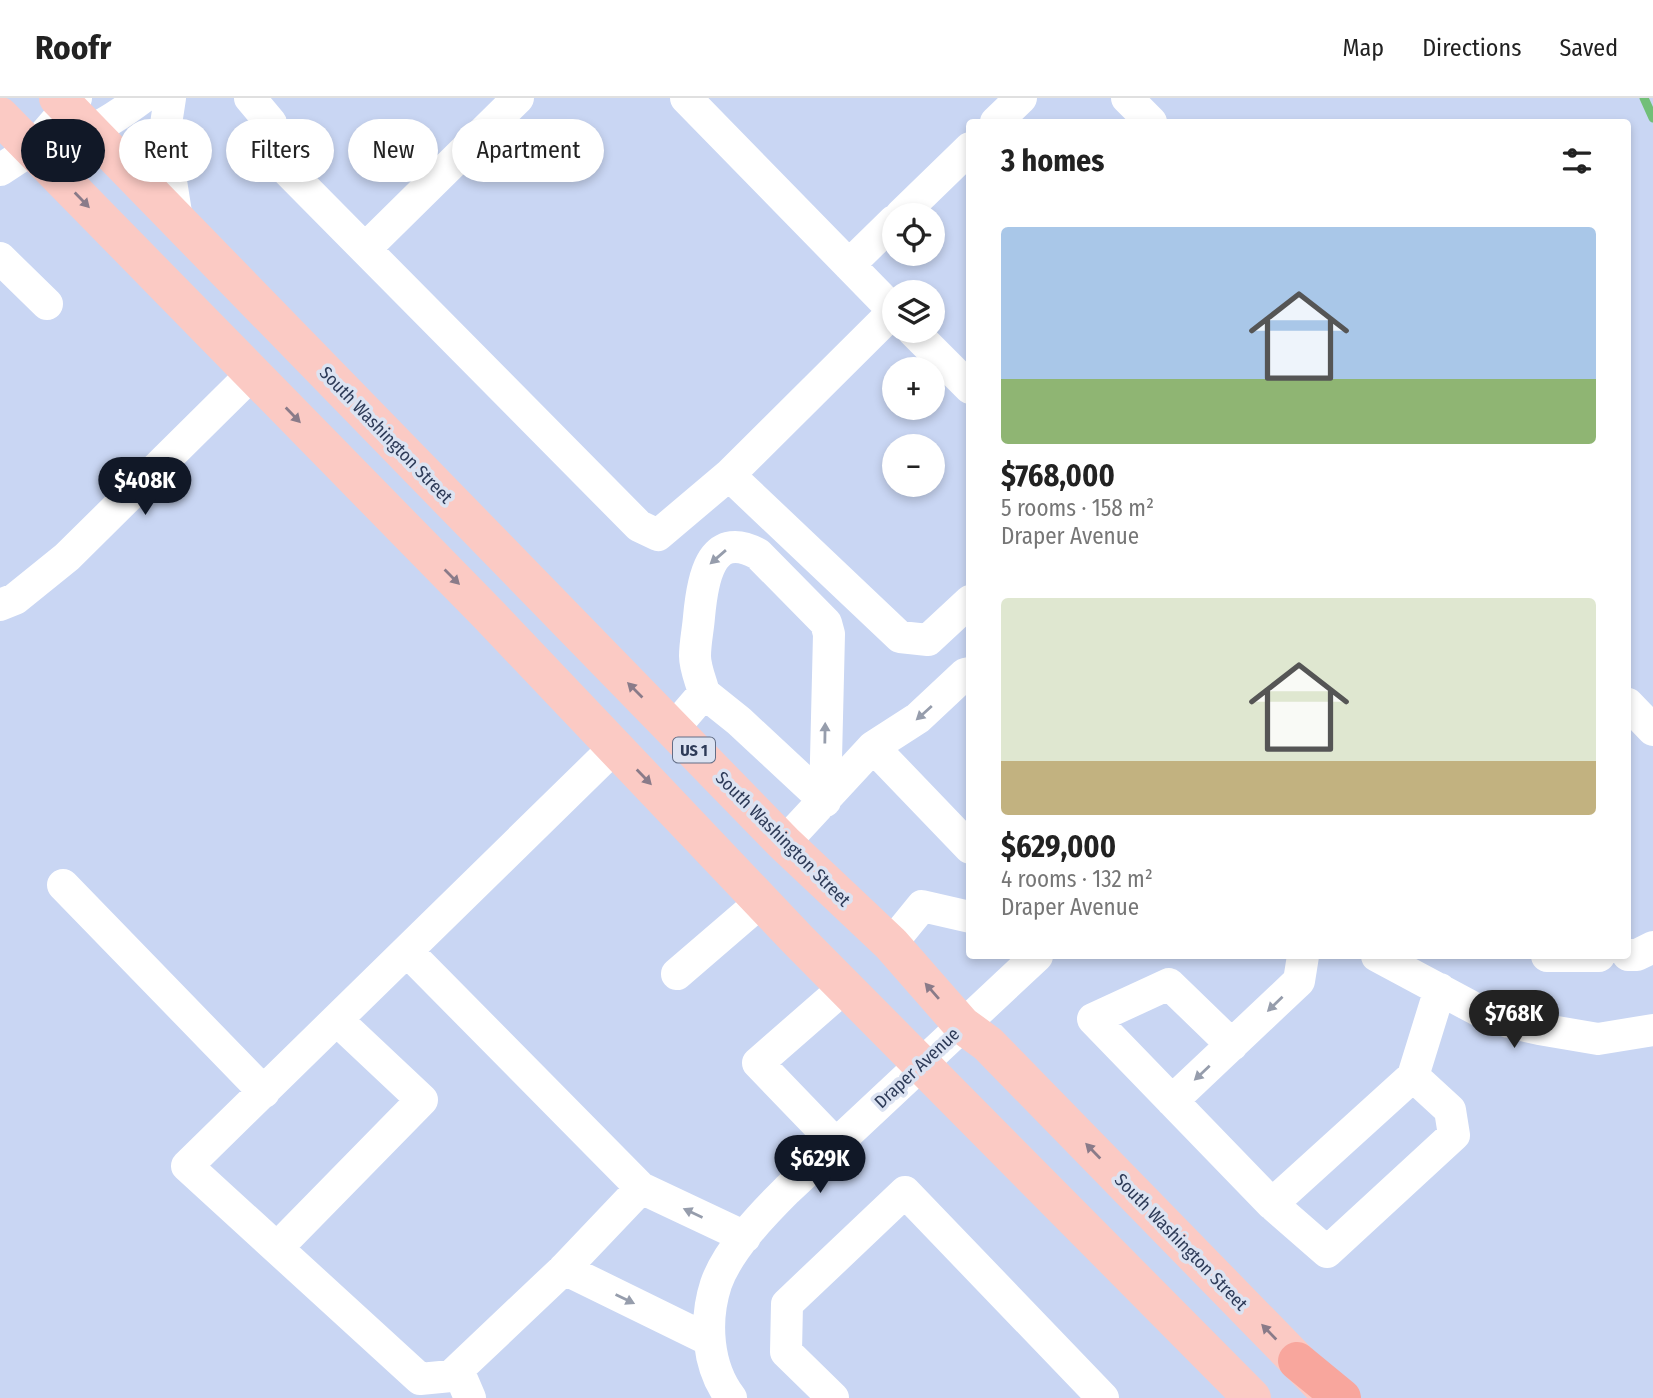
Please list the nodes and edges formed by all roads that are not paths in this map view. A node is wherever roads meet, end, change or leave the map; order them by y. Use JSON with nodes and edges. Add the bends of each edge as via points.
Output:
{"nodes":[{"id":1,"x":142,"y":98,"type":"edge"},
{"id":2,"x":170,"y":98,"type":"edge"},
{"id":3,"x":250,"y":98,"type":"edge"},
{"id":4,"x":518,"y":98,"type":"edge"},
{"id":5,"x":686,"y":98,"type":"edge"},
{"id":6,"x":1021,"y":98,"type":"edge"},
{"id":7,"x":1127,"y":98,"type":"edge"},
{"id":8,"x":73,"y":109,"type":"edge"},
{"id":9,"x":0,"y":116,"type":"edge"},
{"id":10,"x":999,"y":119,"type":"edge"},
{"id":11,"x":1148,"y":119,"type":"edge"},
{"id":12,"x":21,"y":138,"type":"edge"},
{"id":13,"x":966,"y":152,"type":"edge"},
{"id":14,"x":21,"y":156,"type":"edge"},
{"id":15,"x":0,"y":170,"type":"edge"},
{"id":16,"x":64,"y":182,"type":"edge"},
{"id":17,"x":913,"y":203,"type":"edge"},
{"id":18,"x":177,"y":219,"type":"junction"},
{"id":19,"x":882,"y":233,"type":"edge"},
{"id":20,"x":365,"y":249,"type":"junction"},
{"id":21,"x":0,"y":258,"type":"edge"},
{"id":22,"x":849,"y":265,"type":"junction"},
{"id":23,"x":882,"y":299,"type":"edge"},
{"id":24,"x":47,"y":304,"type":"dead end"},
{"id":25,"x":882,"y":323,"type":"edge"},
{"id":26,"x":925,"y":343,"type":"edge"},
{"id":27,"x":252,"y":374,"type":"junction"},
{"id":28,"x":966,"y":384,"type":"edge"},
{"id":29,"x":729,"y":475,"type":"junction"},
{"id":30,"x":0,"y":605,"type":"edge"},
{"id":31,"x":966,"y":605,"type":"edge"},
{"id":32,"x":966,"y":674,"type":"edge"},
{"id":33,"x":704,"y":693,"type":"junction"},
{"id":34,"x":1631,"y":707,"type":"edge"},
{"id":35,"x":673,"y":729,"type":"junction"},
{"id":36,"x":1653,"y":730,"type":"edge"},
{"id":37,"x":615,"y":747,"type":"junction"},
{"id":38,"x":873,"y":747,"type":"junction"},
{"id":39,"x":825,"y":801,"type":"junction"},
{"id":40,"x":784,"y":844,"type":"junction"},
{"id":41,"x":966,"y":844,"type":"edge"},
{"id":42,"x":62,"y":885,"type":"dead end"},
{"id":43,"x":762,"y":901,"type":"junction"},
{"id":44,"x":966,"y":916,"type":"edge"},
{"id":45,"x":891,"y":944,"type":"junction"},
{"id":46,"x":1653,"y":947,"type":"edge"},
{"id":47,"x":407,"y":951,"type":"junction"},
{"id":48,"x":1631,"y":955,"type":"edge"},
{"id":49,"x":1034,"y":959,"type":"edge"},
{"id":50,"x":1303,"y":959,"type":"edge"},
{"id":51,"x":1390,"y":959,"type":"edge"},
{"id":52,"x":677,"y":974,"type":"dead end"},
{"id":53,"x":845,"y":987,"type":"junction"},
{"id":54,"x":1440,"y":989,"type":"junction"},
{"id":55,"x":337,"y":1020,"type":"junction"},
{"id":56,"x":962,"y":1025,"type":"junction"},
{"id":57,"x":1653,"y":1030,"type":"edge"},
{"id":58,"x":1232,"y":1045,"type":"junction"},
{"id":59,"x":921,"y":1064,"type":"junction"},
{"id":60,"x":1413,"y":1076,"type":"junction"},
{"id":61,"x":264,"y":1092,"type":"junction"},
{"id":62,"x":1171,"y":1101,"type":"junction"},
{"id":63,"x":836,"y":1144,"type":"junction"},
{"id":64,"x":641,"y":1188,"type":"junction"},
{"id":65,"x":1272,"y":1205,"type":"junction"},
{"id":66,"x":745,"y":1237,"type":"junction"},
{"id":67,"x":277,"y":1248,"type":"junction"},
{"id":68,"x":564,"y":1269,"type":"junction"},
{"id":69,"x":709,"y":1340,"type":"junction"},
{"id":70,"x":1297,"y":1361,"type":"junction"},
{"id":71,"x":464,"y":1384,"type":"edge"},
{"id":72,"x":731,"y":1398,"type":"edge"},
{"id":73,"x":833,"y":1398,"type":"edge"},
{"id":74,"x":1103,"y":1398,"type":"edge"},
{"id":75,"x":1252,"y":1398,"type":"edge"},
{"id":76,"x":1334,"y":1398,"type":"edge"},
{"id":77,"x":1342,"y":1398,"type":"edge"}],
"edges":[{"from":1,"to":8,"type":"street"},
{"from":2,"to":18,"type":"street","via":[[164,137]]},
{"from":3,"to":20,"type":"street","via":[[271,123],[273,156]]},
{"from":4,"to":20,"type":"street"},
{"from":5,"to":22,"type":"street"},
{"from":6,"to":10,"type":"street"},
{"from":7,"to":11,"type":"street"},
{"from":8,"to":18,"type":"main road","name":"South Washington Street","number":"US 1"},
{"from":9,"to":12,"type":"main road"},
{"from":13,"to":17,"type":"street"},
{"from":14,"to":15,"type":"street"},
{"from":16,"to":27,"type":"main road","one_way":true},
{"from":35,"to":18,"type":"main road","name":"South Washington Street","number":"US 1","one_way":true},
{"from":19,"to":22,"type":"street"},
{"from":20,"to":29,"type":"street","via":[[639,526],[658,536]]},
{"from":21,"to":24,"type":"street"},
{"from":22,"to":23,"type":"street"},
{"from":25,"to":29,"type":"street"},
{"from":26,"to":28,"type":"street"},
{"from":27,"to":30,"type":"street","via":[[68,557],[15,599]]},
{"from":27,"to":37,"type":"main road","one_way":true},
{"from":29,"to":31,"type":"street","via":[[900,637],[928,640]]},
{"from":32,"to":38,"type":"street","one_way":true,"via":[[918,718]]},
{"from":33,"to":35,"type":"street"},
{"from":33,"to":39,"type":"street"},
{"from":39,"to":33,"type":"street","one_way":true,"via":[[826,622],[758,554],[746,548],[729,549],[715,557],[706,570],[695,658]]},
{"from":34,"to":36,"type":"street"},
{"from":35,"to":40,"type":"main road","name":"South Washington Street","number":"US 1"},
{"from":37,"to":43,"type":"main road","one_way":true},
{"from":37,"to":47,"type":"street"},
{"from":38,"to":39,"type":"street"},
{"from":38,"to":41,"type":"street"},
{"from":39,"to":40,"type":"street"},
{"from":40,"to":45,"type":"main road","name":"South Washington Street","number":"US 1"},
{"from":42,"to":61,"type":"street"},
{"from":43,"to":52,"type":"street"},
{"from":43,"to":53,"type":"main road"},
{"from":44,"to":45,"type":"street","via":[[922,906]]},
{"from":56,"to":45,"type":"main road","name":"South Washington Street","number":"US 1","one_way":true},
{"from":46,"to":48,"type":"street"},
{"from":47,"to":55,"type":"street"},
{"from":47,"to":64,"type":"street"},
{"from":49,"to":56,"type":"street","name":"Draper Avenue"},
{"from":50,"to":58,"type":"street","one_way":true,"via":[[1299,981]]},
{"from":51,"to":54,"type":"street"},
{"from":53,"to":59,"type":"main road"},
{"from":53,"to":63,"type":"street","via":[[758,1063]]},
{"from":54,"to":57,"type":"street","via":[[1476,1009],[1539,1030],[1598,1039]]},
{"from":54,"to":60,"type":"street"},
{"from":55,"to":61,"type":"street"},
{"from":55,"to":67,"type":"street","via":[[422,1100]]},
{"from":56,"to":59,"type":"street","name":"Draper Avenue"},
{"from":70,"to":56,"type":"main road","name":"South Washington Street","number":"US 1","one_way":true,"via":[[988,1044]]},
{"from":58,"to":62,"type":"street","one_way":true},
{"from":58,"to":62,"type":"street","via":[[1168,984],[1093,1019]]},
{"from":59,"to":63,"type":"street","name":"Draper Avenue"},
{"from":59,"to":75,"type":"main road"},
{"from":60,"to":65,"type":"street"},
{"from":60,"to":65,"type":"street","via":[[1450,1110],[1454,1135],[1327,1252]]},
{"from":61,"to":67,"type":"street","via":[[187,1166]]},
{"from":62,"to":65,"type":"street"},
{"from":63,"to":66,"type":"street","name":"Draper Avenue"},
{"from":66,"to":64,"type":"street","one_way":true},
{"from":64,"to":68,"type":"street"},
{"from":66,"to":69,"type":"street","name":"Draper Avenue","via":[[716,1284]]},
{"from":67,"to":71,"type":"street","via":[[420,1379],[451,1376]]},
{"from":68,"to":69,"type":"street","one_way":true},
{"from":68,"to":71,"type":"street"},
{"from":69,"to":72,"type":"street","name":"Draper Avenue","via":[[714,1366]]},
{"from":70,"to":76,"type":"main road","name":"South Washington Street","number":"US 1"},
{"from":70,"to":77,"type":"highway"},
{"from":73,"to":74,"type":"street","via":[[786,1352],[787,1304],[905,1192]]}]}
